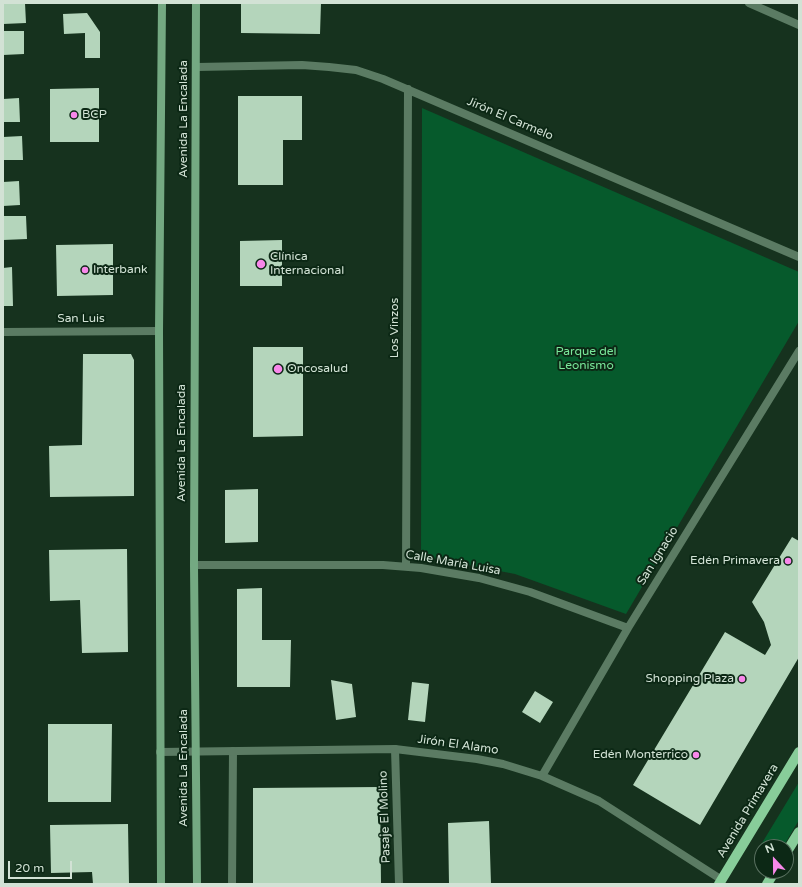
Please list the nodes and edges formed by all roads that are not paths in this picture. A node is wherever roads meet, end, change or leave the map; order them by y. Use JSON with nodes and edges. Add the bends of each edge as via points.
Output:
{"nodes":[{"id":1,"x":162,"y":3,"type":"edge"},
{"id":2,"x":196,"y":3,"type":"edge"},
{"id":3,"x":749,"y":3,"type":"edge"},
{"id":4,"x":799,"y":25,"type":"edge"},
{"id":5,"x":197,"y":67,"type":"junction"},
{"id":6,"x":408,"y":89,"type":"junction"},
{"id":7,"x":799,"y":257,"type":"edge"},
{"id":8,"x":159,"y":331,"type":"junction"},
{"id":9,"x":3,"y":332,"type":"edge"},
{"id":10,"x":799,"y":351,"type":"edge"},
{"id":11,"x":194,"y":565,"type":"junction"},
{"id":12,"x":406,"y":566,"type":"junction"},
{"id":13,"x":628,"y":628,"type":"junction"},
{"id":14,"x":395,"y":749,"type":"junction"},
{"id":15,"x":196,"y":751,"type":"junction"},
{"id":16,"x":232,"y":751,"type":"junction"},
{"id":17,"x":160,"y":752,"type":"junction"},
{"id":18,"x":799,"y":752,"type":"edge"},
{"id":19,"x":542,"y":776,"type":"junction"},
{"id":20,"x":720,"y":882,"type":"edge"},
{"id":21,"x":161,"y":884,"type":"edge"},
{"id":22,"x":197,"y":884,"type":"edge"},
{"id":23,"x":232,"y":884,"type":"edge"},
{"id":24,"x":399,"y":884,"type":"edge"}],
"edges":[{"from":1,"to":8,"type":"main road","name":"Avenida La Encalada"},
{"from":2,"to":5,"type":"main road","name":"Avenida La Encalada"},
{"from":3,"to":4,"type":"street"},
{"from":5,"to":6,"type":"street","name":"Jirón El Carmelo","via":[[329,66],[356,70]]},
{"from":5,"to":11,"type":"main road","name":"Avenida La Encalada"},
{"from":6,"to":7,"type":"street","name":"Jirón El Carmelo"},
{"from":6,"to":12,"type":"street","name":"Los Vinzos"},
{"from":8,"to":9,"type":"street","name":"San Luis"},
{"from":8,"to":17,"type":"main road","name":"Avenida La Encalada"},
{"from":10,"to":13,"type":"street","name":"San Ignacio"},
{"from":11,"to":12,"type":"street","name":"Calle María Luisa"},
{"from":11,"to":15,"type":"main road","name":"Avenida La Encalada"},
{"from":12,"to":13,"type":"street","name":"Calle María Luisa","via":[[479,578],[530,592]]},
{"from":13,"to":19,"type":"street","name":"San Ignacio"},
{"from":14,"to":16,"type":"street","name":"Jirón El Alamo"},
{"from":14,"to":19,"type":"street","name":"Jirón El Alamo","via":[[477,759]]},
{"from":14,"to":24,"type":"street","name":"Pasaje El Molino"},
{"from":15,"to":16,"type":"street","name":"Jirón El Alamo"},
{"from":15,"to":17,"type":"street","name":"Jirón El Alamo"},
{"from":15,"to":22,"type":"main road","name":"Avenida La Encalada"},
{"from":16,"to":23,"type":"street"},
{"from":17,"to":21,"type":"main road","name":"Avenida La Encalada"},
{"from":18,"to":20,"type":"main road","name":"Avenida Primavera"},
{"from":19,"to":20,"type":"street","name":"Jirón El Alamo","via":[[599,801]]}]}
